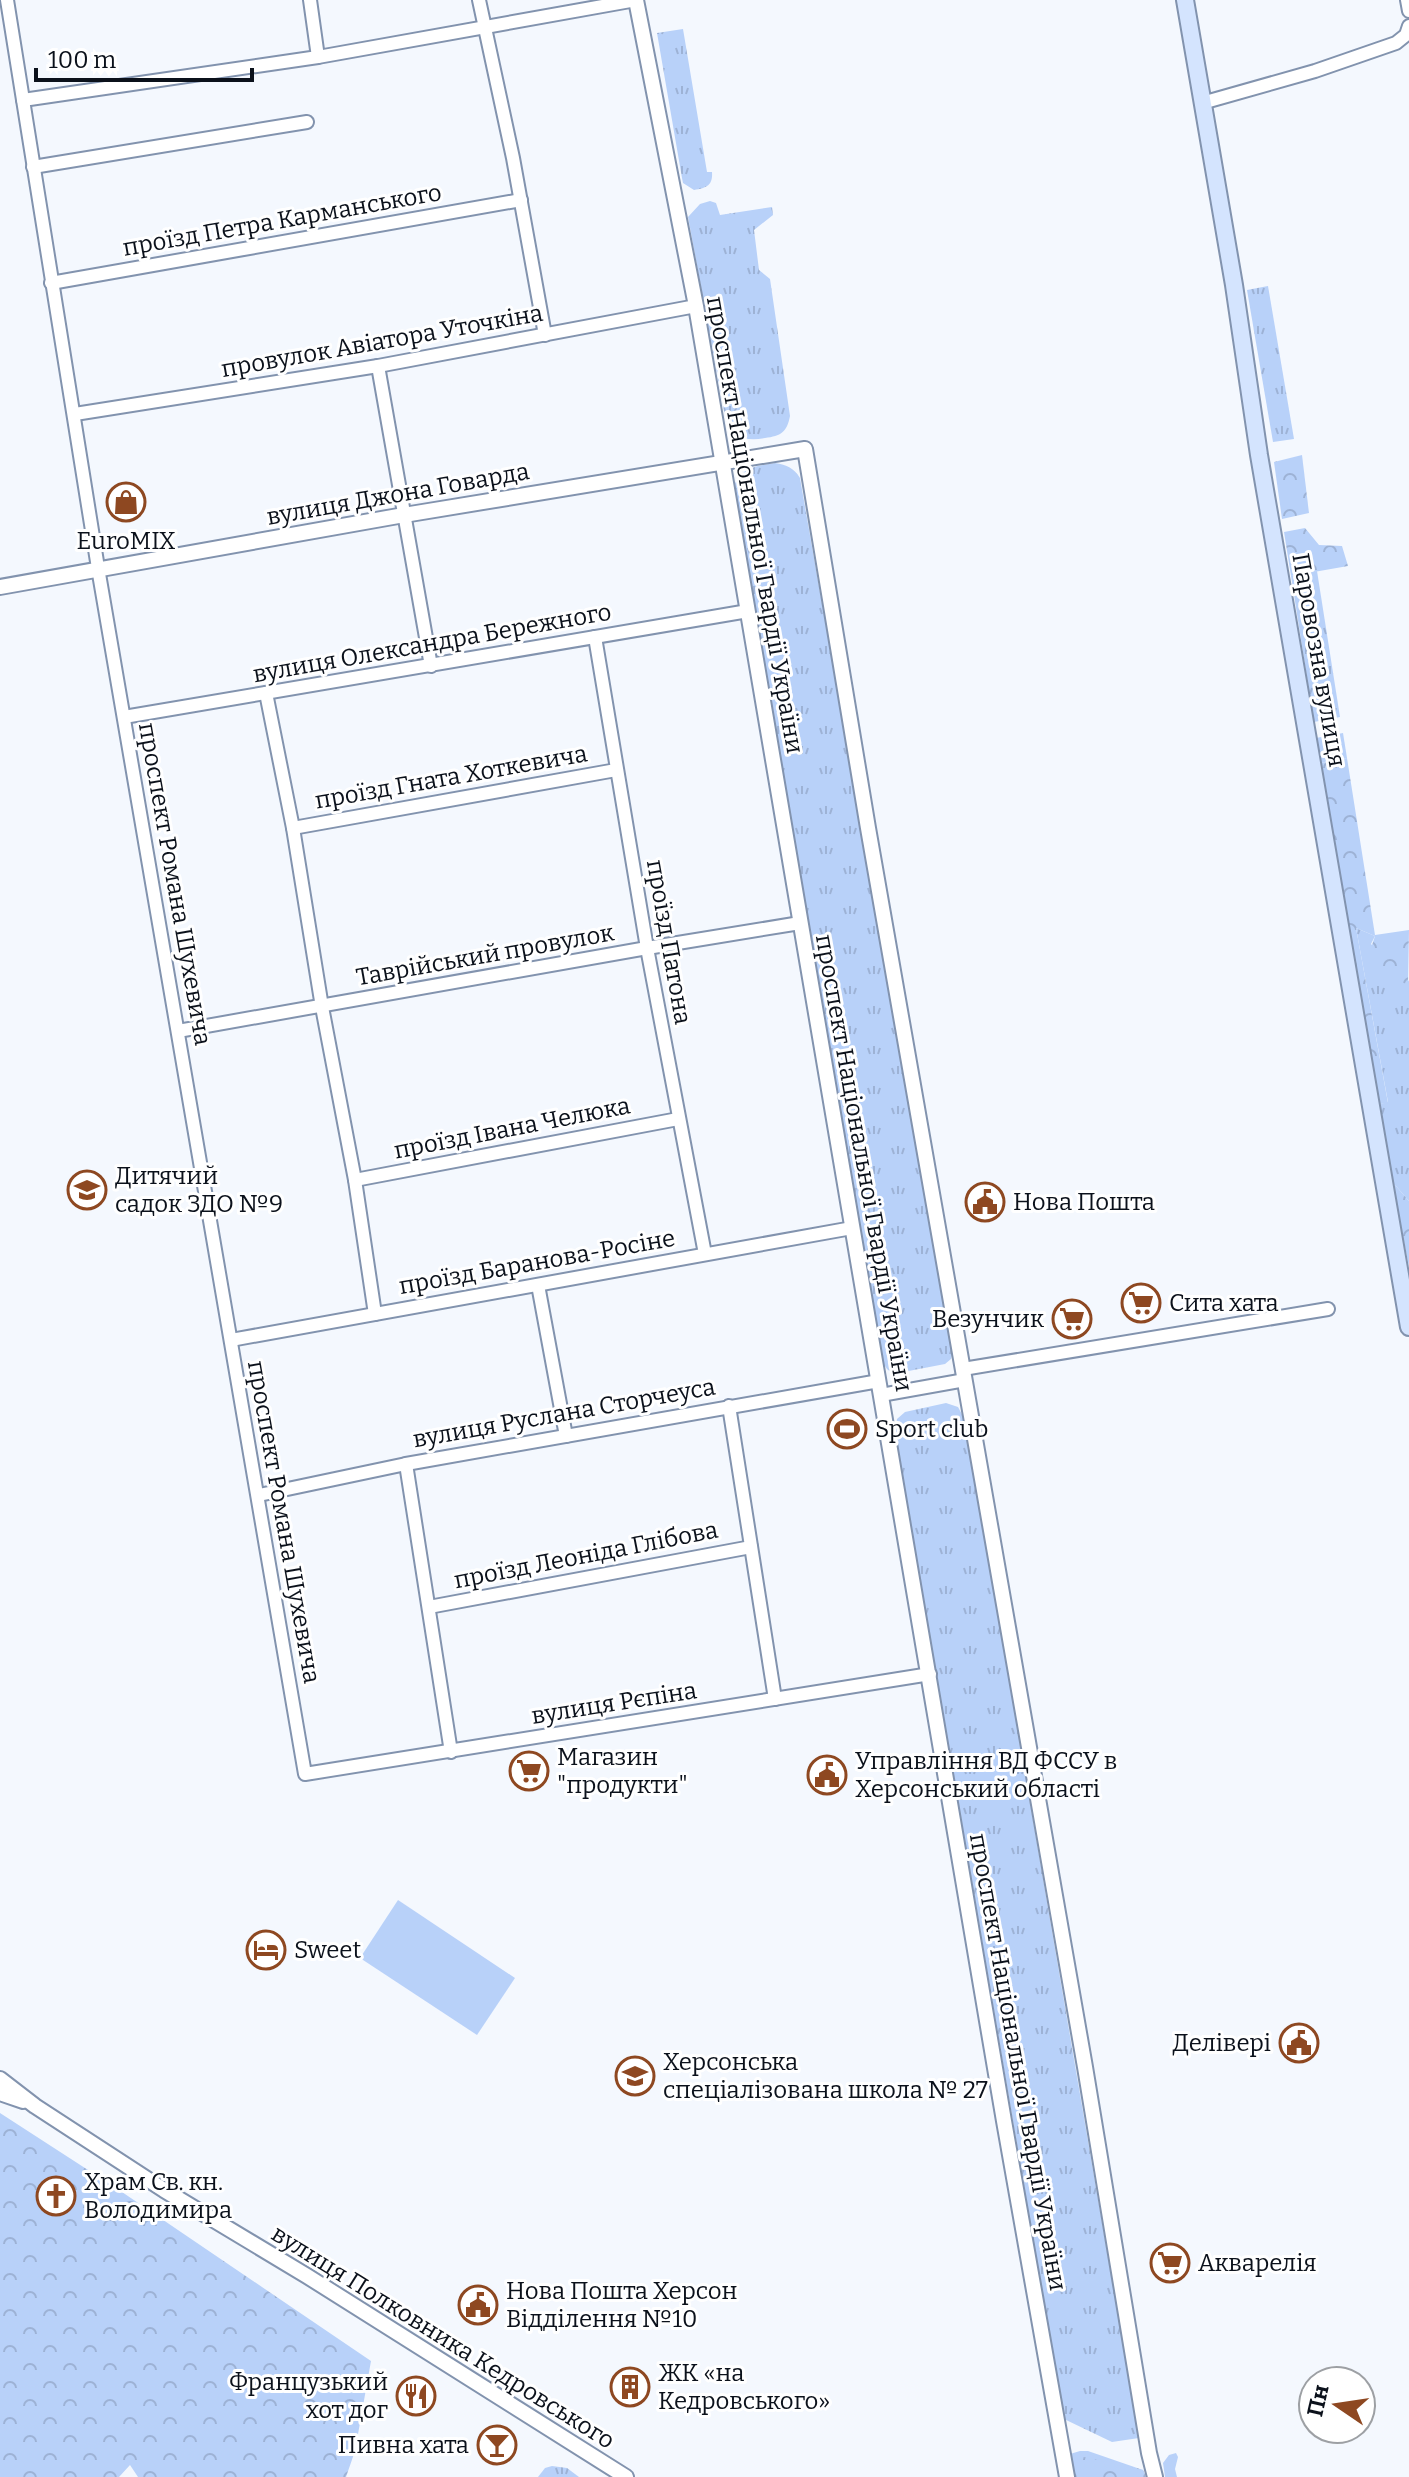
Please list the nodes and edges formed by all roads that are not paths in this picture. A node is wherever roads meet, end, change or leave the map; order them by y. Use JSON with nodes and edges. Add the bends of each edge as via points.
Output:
{"nodes":[{"id":1,"x":7,"y":0,"type":"edge"},
{"id":2,"x":310,"y":0,"type":"edge"},
{"id":3,"x":479,"y":0,"type":"edge"},
{"id":4,"x":636,"y":0,"type":"edge"},
{"id":5,"x":1185,"y":0,"type":"edge"},
{"id":6,"x":1407,"y":0,"type":"edge"},
{"id":7,"x":1409,"y":11,"type":"edge"},
{"id":8,"x":1409,"y":26,"type":"edge"},
{"id":9,"x":484,"y":28,"type":"junction"},
{"id":10,"x":318,"y":57,"type":"junction"},
{"id":11,"x":23,"y":100,"type":"junction"},
{"id":12,"x":1202,"y":103,"type":"junction"},
{"id":13,"x":307,"y":122,"type":"dead end"},
{"id":14,"x":33,"y":167,"type":"junction"},
{"id":15,"x":521,"y":200,"type":"junction"},
{"id":16,"x":51,"y":283,"type":"junction"},
{"id":17,"x":696,"y":306,"type":"junction"},
{"id":18,"x":545,"y":335,"type":"junction"},
{"id":19,"x":378,"y":366,"type":"junction"},
{"id":20,"x":75,"y":414,"type":"junction"},
{"id":21,"x":721,"y":463,"type":"junction"},
{"id":22,"x":404,"y":515,"type":"junction"},
{"id":23,"x":98,"y":568,"type":"junction"},
{"id":24,"x":0,"y":587,"type":"edge"},
{"id":25,"x":748,"y":611,"type":"junction"},
{"id":26,"x":595,"y":637,"type":"junction"},
{"id":27,"x":431,"y":666,"type":"junction"},
{"id":28,"x":266,"y":693,"type":"junction"},
{"id":29,"x":124,"y":717,"type":"junction"},
{"id":30,"x":616,"y":770,"type":"junction"},
{"id":31,"x":293,"y":828,"type":"junction"},
{"id":32,"x":800,"y":923,"type":"junction"},
{"id":33,"x":647,"y":948,"type":"junction"},
{"id":34,"x":322,"y":1007,"type":"junction"},
{"id":35,"x":178,"y":1031,"type":"junction"},
{"id":36,"x":678,"y":1119,"type":"junction"},
{"id":37,"x":355,"y":1180,"type":"junction"},
{"id":38,"x":852,"y":1228,"type":"junction"},
{"id":39,"x":705,"y":1254,"type":"junction"},
{"id":40,"x":538,"y":1285,"type":"junction"},
{"id":41,"x":1328,"y":1309,"type":"dead end"},
{"id":42,"x":375,"y":1314,"type":"junction"},
{"id":43,"x":1409,"y":1327,"type":"edge"},
{"id":44,"x":231,"y":1340,"type":"junction"},
{"id":45,"x":964,"y":1374,"type":"junction"},
{"id":46,"x":880,"y":1388,"type":"junction"},
{"id":47,"x":729,"y":1406,"type":"junction"},
{"id":48,"x":566,"y":1436,"type":"junction"},
{"id":49,"x":406,"y":1464,"type":"junction"},
{"id":50,"x":259,"y":1495,"type":"junction"},
{"id":51,"x":751,"y":1547,"type":"junction"},
{"id":52,"x":429,"y":1607,"type":"junction"},
{"id":53,"x":930,"y":1674,"type":"junction"},
{"id":54,"x":775,"y":1699,"type":"junction"},
{"id":55,"x":451,"y":1752,"type":"junction"},
{"id":56,"x":305,"y":1774,"type":"joint"},
{"id":57,"x":0,"y":2079,"type":"edge"},
{"id":58,"x":0,"y":2093,"type":"edge"},
{"id":59,"x":35,"y":2106,"type":"junction"},
{"id":60,"x":626,"y":2477,"type":"edge"},
{"id":61,"x":1067,"y":2477,"type":"edge"},
{"id":62,"x":1155,"y":2477,"type":"edge"}],
"edges":[{"from":1,"to":11,"type":"street","name":"проспект Романа Шухевича"},
{"from":2,"to":10,"type":"street"},
{"from":3,"to":9,"type":"street"},
{"from":4,"to":9,"type":"street"},
{"from":4,"to":17,"type":"street","name":"проспект Національної Гвардії України"},
{"from":5,"to":12,"type":"main road","name":"Паровозна вулиця"},
{"from":6,"to":7,"type":"street"},
{"from":8,"to":12,"type":"street","via":[[1396,43]]},
{"from":9,"to":10,"type":"street"},
{"from":9,"to":15,"type":"street"},
{"from":10,"to":11,"type":"street"},
{"from":11,"to":14,"type":"street","name":"проспект Романа Шухевича"},
{"from":12,"to":43,"type":"main road","name":"Паровозна вулиця"},
{"from":13,"to":14,"type":"street"},
{"from":14,"to":16,"type":"street","name":"проспект Романа Шухевича"},
{"from":15,"to":16,"type":"street","name":"проїзд Петра Карманського"},
{"from":15,"to":18,"type":"street"},
{"from":16,"to":20,"type":"street","name":"проспект Романа Шухевича"},
{"from":17,"to":18,"type":"street","name":"провулок Авіатора Уточкіна"},
{"from":17,"to":21,"type":"street","name":"проспект Національної Гвардії України"},
{"from":18,"to":19,"type":"street","name":"провулок Авіатора Уточкіна"},
{"from":19,"to":20,"type":"street","name":"провулок Авіатора Уточкіна"},
{"from":19,"to":22,"type":"street"},
{"from":20,"to":23,"type":"street","name":"проспект Романа Шухевича"},
{"from":21,"to":22,"type":"street","name":"вулиця Джона Говарда"},
{"from":21,"to":25,"type":"street","name":"проспект Національної Гвардії України"},
{"from":21,"to":45,"type":"street","name":"вулиця Джона Говарда","via":[[805,449]]},
{"from":22,"to":23,"type":"street","name":"вулиця Джона Говарда"},
{"from":22,"to":27,"type":"street"},
{"from":23,"to":24,"type":"street","name":"вулиця Джона Говарда"},
{"from":23,"to":29,"type":"street","name":"проспект Романа Шухевича"},
{"from":25,"to":26,"type":"street","name":"вулиця Олександра Бережного"},
{"from":25,"to":32,"type":"street","name":"проспект Національної Гвардії України"},
{"from":26,"to":27,"type":"street","name":"вулиця Олександра Бережного"},
{"from":26,"to":30,"type":"street","name":"проїзд Патона"},
{"from":27,"to":28,"type":"street","name":"вулиця Олександра Бережного"},
{"from":28,"to":29,"type":"street","name":"вулиця Олександра Бережного"},
{"from":28,"to":31,"type":"street"},
{"from":29,"to":35,"type":"street","name":"проспект Романа Шухевича"},
{"from":30,"to":31,"type":"street","name":"проїзд Гната Хоткевича"},
{"from":30,"to":33,"type":"street","name":"проїзд Патона"},
{"from":31,"to":34,"type":"street"},
{"from":32,"to":33,"type":"street","name":"Таврійський провулок"},
{"from":32,"to":38,"type":"street","name":"проспект Національної Гвардії України"},
{"from":33,"to":34,"type":"street","name":"Таврійський провулок"},
{"from":33,"to":36,"type":"street","name":"проїзд Патона"},
{"from":34,"to":35,"type":"street","name":"Таврійський провулок"},
{"from":34,"to":37,"type":"street"},
{"from":35,"to":44,"type":"street","name":"проспект Романа Шухевича"},
{"from":36,"to":37,"type":"street","name":"проїзд Івана Челюка"},
{"from":36,"to":39,"type":"street","name":"проїзд Патона"},
{"from":37,"to":42,"type":"street"},
{"from":38,"to":39,"type":"street","name":"проїзд Баранова-Росіне"},
{"from":38,"to":46,"type":"street","name":"проспект Національної Гвардії України"},
{"from":39,"to":40,"type":"street","name":"проїзд Баранова-Росіне"},
{"from":40,"to":42,"type":"street","name":"проїзд Баранова-Росіне"},
{"from":40,"to":48,"type":"street"},
{"from":41,"to":45,"type":"street"},
{"from":42,"to":44,"type":"street","name":"проїзд Баранова-Росіне"},
{"from":44,"to":50,"type":"street","name":"проспект Романа Шухевича"},
{"from":45,"to":46,"type":"street","name":"вулиця Руслана Сторчеуса"},
{"from":45,"to":62,"type":"street"},
{"from":46,"to":47,"type":"street","name":"вулиця Руслана Сторчеуса"},
{"from":46,"to":53,"type":"street","name":"проспект Національної Гвардії України"},
{"from":47,"to":48,"type":"street","name":"вулиця Руслана Сторчеуса"},
{"from":47,"to":51,"type":"street"},
{"from":48,"to":49,"type":"street","name":"вулиця Руслана Сторчеуса"},
{"from":49,"to":50,"type":"street","name":"вулиця Руслана Сторчеуса"},
{"from":49,"to":52,"type":"street"},
{"from":50,"to":56,"type":"street","name":"проспект Романа Шухевича"},
{"from":51,"to":52,"type":"street","name":"проїзд Леоніда Глібова"},
{"from":51,"to":54,"type":"street"},
{"from":52,"to":55,"type":"street"},
{"from":53,"to":54,"type":"street","name":"вулиця Рєпіна"},
{"from":53,"to":61,"type":"street","name":"проспект Національної Гвардії України"},
{"from":54,"to":55,"type":"street","name":"вулиця Рєпіна"},
{"from":55,"to":56,"type":"street","name":"вулиця Рєпіна"},
{"from":57,"to":59,"type":"street","name":"вулиця Полковника Кедровського"},
{"from":58,"to":59,"type":"street","name":"вулиця Полковника Кедровського"},
{"from":59,"to":60,"type":"street","name":"вулиця Полковника Кедровського"}]}
